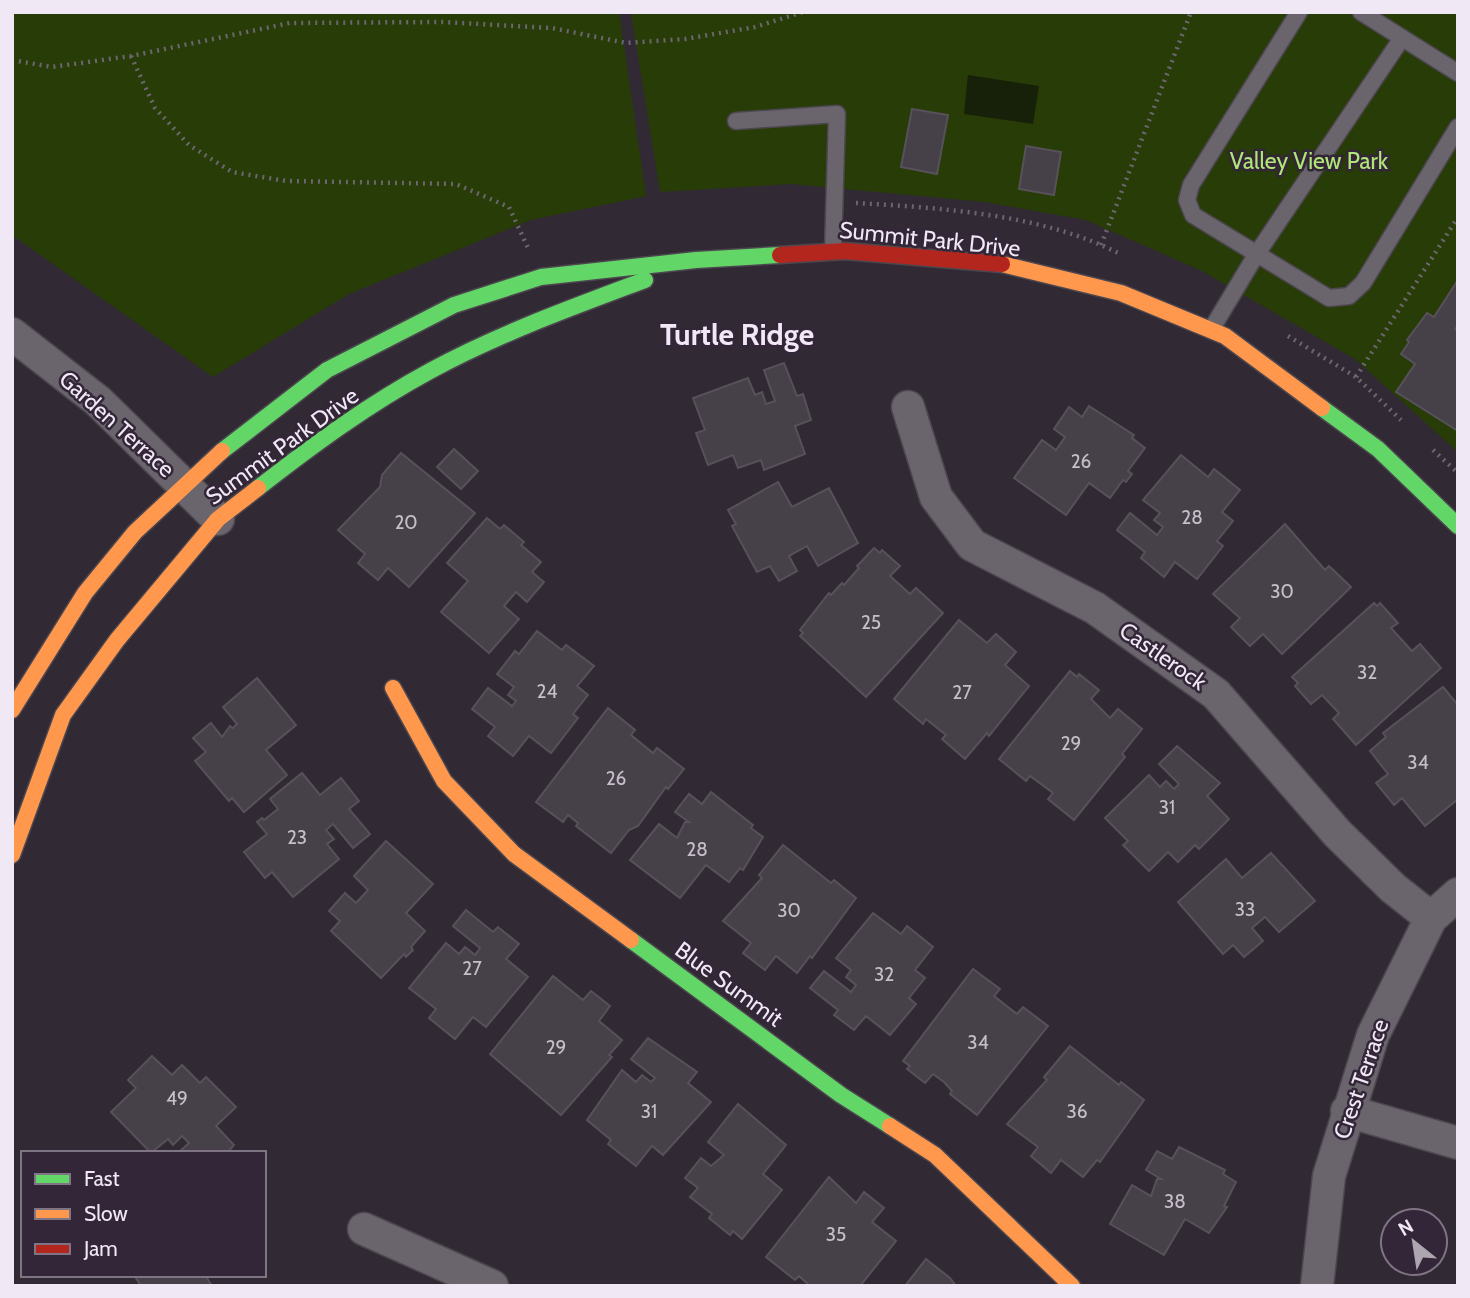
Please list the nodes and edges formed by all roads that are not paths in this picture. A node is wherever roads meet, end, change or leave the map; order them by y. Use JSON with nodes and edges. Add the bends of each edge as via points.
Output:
{"nodes":[{"id":1,"x":1299,"y":12,"type":"edge"},
{"id":2,"x":1361,"y":12,"type":"edge"},
{"id":3,"x":1402,"y":38,"type":"junction"},
{"id":4,"x":1458,"y":73,"type":"edge"},
{"id":5,"x":736,"y":121,"type":"dead end"},
{"id":6,"x":1458,"y":127,"type":"edge"},
{"id":7,"x":832,"y":251,"type":"junction"},
{"id":8,"x":1256,"y":255,"type":"junction"},
{"id":9,"x":696,"y":260,"type":"junction"},
{"id":10,"x":1211,"y":330,"type":"junction"},
{"id":11,"x":12,"y":334,"type":"edge"},
{"id":12,"x":908,"y":407,"type":"dead end"},
{"id":13,"x":183,"y":484,"type":"junction"},
{"id":14,"x":218,"y":519,"type":"junction"},
{"id":15,"x":1458,"y":526,"type":"edge"},
{"id":16,"x":393,"y":688,"type":"dead end"},
{"id":17,"x":12,"y":710,"type":"edge"},
{"id":18,"x":12,"y":855,"type":"edge"},
{"id":19,"x":1458,"y":894,"type":"edge"},
{"id":20,"x":1431,"y":918,"type":"junction"},
{"id":21,"x":1348,"y":1111,"type":"junction"},
{"id":22,"x":1458,"y":1143,"type":"edge"},
{"id":23,"x":364,"y":1228,"type":"dead end"},
{"id":24,"x":492,"y":1286,"type":"edge"},
{"id":25,"x":1072,"y":1286,"type":"edge"},
{"id":26,"x":1317,"y":1286,"type":"edge"}],
"edges":[{"from":1,"to":8,"type":"lane","via":[[1191,185],[1187,200],[1194,215]]},
{"from":2,"to":3,"type":"lane"},
{"from":3,"to":4,"type":"lane"},
{"from":3,"to":8,"type":"lane"},
{"from":5,"to":7,"type":"lane","via":[[837,114]]},
{"from":6,"to":8,"type":"lane","via":[[1363,283],[1349,296],[1329,298]]},
{"from":7,"to":9,"type":"street","name":"Summit Park Drive"},
{"from":7,"to":10,"type":"street","name":"Summit Park Drive","via":[[996,263],[1121,293]]},
{"from":8,"to":10,"type":"lane"},
{"from":9,"to":13,"type":"street","name":"Summit Park Drive","via":[[541,277],[454,305],[327,370]]},
{"from":9,"to":14,"type":"street","name":"Summit Park Drive","via":[[552,315],[430,371],[325,436]]},
{"from":10,"to":15,"type":"street","name":"Summit Park Drive","via":[[1378,449]]},
{"from":11,"to":13,"type":"street","name":"Garden Terrace","via":[[98,401]]},
{"from":12,"to":20,"type":"street","name":"Castlerock","via":[[936,497],[972,545],[1095,608],[1216,694],[1337,833]]},
{"from":13,"to":14,"type":"street","name":"Garden Terrace"},
{"from":13,"to":17,"type":"street","name":"Summit Park Drive","via":[[135,532],[85,593]]},
{"from":14,"to":18,"type":"street","name":"Summit Park Drive","via":[[117,640],[63,715]]},
{"from":16,"to":25,"type":"street","name":"Blue Summit","via":[[444,781],[514,854],[830,1087],[935,1155]]},
{"from":19,"to":20,"type":"street","name":"Crest Terrace"},
{"from":20,"to":21,"type":"street","name":"Crest Terrace","via":[[1373,1035]]},
{"from":21,"to":22,"type":"street"},
{"from":21,"to":26,"type":"street","name":"Crest Terrace","via":[[1329,1177]]},
{"from":23,"to":24,"type":"street"}]}
